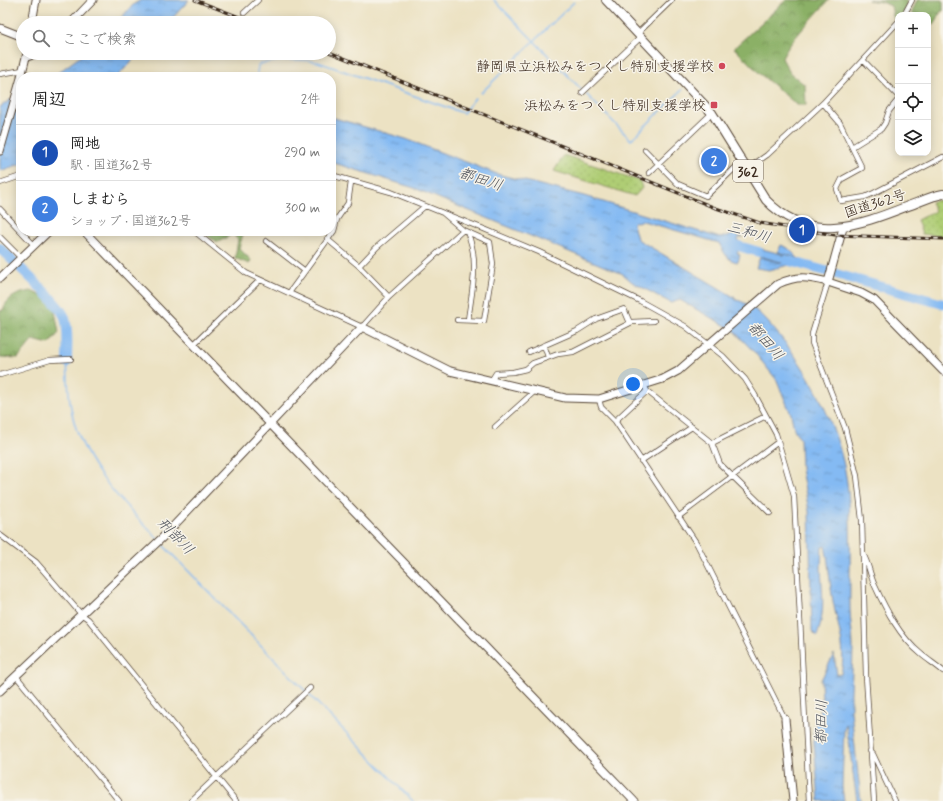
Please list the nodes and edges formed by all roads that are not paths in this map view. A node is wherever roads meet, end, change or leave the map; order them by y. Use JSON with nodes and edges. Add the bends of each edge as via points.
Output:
{"nodes":[{"id":1,"x":36,"y":0,"type":"edge"},
{"id":2,"x":93,"y":0,"type":"edge"},
{"id":3,"x":258,"y":0,"type":"edge"},
{"id":4,"x":606,"y":0,"type":"edge"},
{"id":5,"x":672,"y":0,"type":"edge"},
{"id":6,"x":912,"y":0,"type":"edge"},
{"id":7,"x":906,"y":12,"type":"edge"},
{"id":8,"x":244,"y":13,"type":"dead end"},
{"id":9,"x":33,"y":16,"type":"edge"},
{"id":10,"x":78,"y":16,"type":"edge"},
{"id":11,"x":895,"y":25,"type":"edge"},
{"id":12,"x":0,"y":28,"type":"edge"},
{"id":13,"x":16,"y":34,"type":"edge"},
{"id":14,"x":639,"y":35,"type":"junction"},
{"id":15,"x":26,"y":60,"type":"edge"},
{"id":16,"x":863,"y":60,"type":"junction"},
{"id":17,"x":23,"y":72,"type":"edge"},
{"id":18,"x":0,"y":74,"type":"edge"},
{"id":19,"x":16,"y":75,"type":"edge"},
{"id":20,"x":582,"y":93,"type":"dead end"},
{"id":21,"x":895,"y":93,"type":"edge"},
{"id":22,"x":16,"y":95,"type":"edge"},
{"id":23,"x":823,"y":103,"type":"junction"},
{"id":24,"x":895,"y":104,"type":"edge"},
{"id":25,"x":712,"y":113,"type":"junction"},
{"id":26,"x":852,"y":147,"type":"junction"},
{"id":27,"x":0,"y":150,"type":"edge"},
{"id":28,"x":645,"y":150,"type":"dead end"},
{"id":29,"x":943,"y":157,"type":"edge"},
{"id":30,"x":742,"y":162,"type":"junction"},
{"id":31,"x":659,"y":164,"type":"junction"},
{"id":32,"x":747,"y":169,"type":"junction"},
{"id":33,"x":649,"y":174,"type":"dead end"},
{"id":34,"x":16,"y":178,"type":"edge"},
{"id":35,"x":336,"y":178,"type":"edge"},
{"id":36,"x":351,"y":182,"type":"junction"},
{"id":37,"x":0,"y":183,"type":"edge"},
{"id":38,"x":943,"y":194,"type":"edge"},
{"id":39,"x":425,"y":206,"type":"junction"},
{"id":40,"x":0,"y":209,"type":"edge"},
{"id":41,"x":443,"y":213,"type":"junction"},
{"id":42,"x":336,"y":222,"type":"edge"},
{"id":43,"x":16,"y":226,"type":"edge"},
{"id":44,"x":843,"y":228,"type":"junction"},
{"id":45,"x":465,"y":231,"type":"junction"},
{"id":46,"x":0,"y":236,"type":"edge"},
{"id":47,"x":26,"y":236,"type":"edge"},
{"id":48,"x":44,"y":236,"type":"edge"},
{"id":49,"x":89,"y":236,"type":"edge"},
{"id":50,"x":200,"y":236,"type":"edge"},
{"id":51,"x":330,"y":236,"type":"edge"},
{"id":52,"x":327,"y":239,"type":"junction"},
{"id":53,"x":266,"y":241,"type":"dead end"},
{"id":54,"x":34,"y":245,"type":"junction"},
{"id":55,"x":21,"y":258,"type":"junction"},
{"id":56,"x":359,"y":266,"type":"junction"},
{"id":57,"x":305,"y":271,"type":"junction"},
{"id":58,"x":0,"y":278,"type":"edge"},
{"id":59,"x":260,"y":280,"type":"junction"},
{"id":60,"x":828,"y":280,"type":"junction"},
{"id":61,"x":289,"y":293,"type":"junction"},
{"id":62,"x":389,"y":297,"type":"junction"},
{"id":63,"x":457,"y":320,"type":"dead end"},
{"id":64,"x":468,"y":320,"type":"junction"},
{"id":65,"x":654,"y":321,"type":"dead end"},
{"id":66,"x":630,"y":323,"type":"junction"},
{"id":67,"x":362,"y":327,"type":"junction"},
{"id":68,"x":709,"y":343,"type":"junction"},
{"id":69,"x":193,"y":345,"type":"junction"},
{"id":70,"x":544,"y":345,"type":"junction"},
{"id":71,"x":529,"y":352,"type":"dead end"},
{"id":72,"x":548,"y":357,"type":"junction"},
{"id":73,"x":71,"y":359,"type":"dead end"},
{"id":74,"x":943,"y":371,"type":"edge"},
{"id":75,"x":0,"y":375,"type":"edge"},
{"id":76,"x":491,"y":381,"type":"junction"},
{"id":77,"x":646,"y":388,"type":"junction"},
{"id":78,"x":535,"y":391,"type":"junction"},
{"id":79,"x":599,"y":399,"type":"junction"},
{"id":80,"x":766,"y":416,"type":"junction"},
{"id":81,"x":615,"y":421,"type":"junction"},
{"id":82,"x":269,"y":424,"type":"junction"},
{"id":83,"x":495,"y":426,"type":"dead end"},
{"id":84,"x":692,"y":427,"type":"junction"},
{"id":85,"x":778,"y":442,"type":"junction"},
{"id":86,"x":712,"y":443,"type":"junction"},
{"id":87,"x":640,"y":461,"type":"junction"},
{"id":88,"x":731,"y":476,"type":"junction"},
{"id":89,"x":770,"y":513,"type":"dead end"},
{"id":90,"x":678,"y":517,"type":"junction"},
{"id":91,"x":0,"y":534,"type":"edge"},
{"id":92,"x":863,"y":554,"type":"junction"},
{"id":93,"x":81,"y":614,"type":"junction"},
{"id":94,"x":943,"y":671,"type":"edge"},
{"id":95,"x":16,"y":676,"type":"junction"},
{"id":96,"x":310,"y":688,"type":"dead end"},
{"id":97,"x":0,"y":691,"type":"edge"},
{"id":98,"x":785,"y":719,"type":"joint"},
{"id":99,"x":870,"y":751,"type":"junction"},
{"id":100,"x":216,"y":777,"type":"junction"},
{"id":101,"x":119,"y":801,"type":"edge"},
{"id":102,"x":191,"y":801,"type":"edge"},
{"id":103,"x":236,"y":801,"type":"edge"},
{"id":104,"x":634,"y":801,"type":"edge"},
{"id":105,"x":793,"y":801,"type":"edge"},
{"id":106,"x":809,"y":801,"type":"edge"},
{"id":107,"x":874,"y":801,"type":"edge"},
{"id":108,"x":895,"y":801,"type":"edge"}],
"edges":[{"from":1,"to":9,"type":"street"},
{"from":2,"to":10,"type":"street"},
{"from":3,"to":8,"type":"street"},
{"from":4,"to":14,"type":"highway","name":"国道362号","number":"362"},
{"from":5,"to":14,"type":"street"},
{"from":6,"to":7,"type":"street"},
{"from":11,"to":16,"type":"street"},
{"from":12,"to":13,"type":"street"},
{"from":14,"to":20,"type":"street"},
{"from":14,"to":25,"type":"highway","name":"国道362号","number":"362"},
{"from":15,"to":17,"type":"street"},
{"from":16,"to":21,"type":"street"},
{"from":16,"to":23,"type":"street"},
{"from":18,"to":19,"type":"street"},
{"from":22,"to":27,"type":"street"},
{"from":23,"to":26,"type":"street","via":[[840,123]]},
{"from":23,"to":32,"type":"street","via":[[767,155]]},
{"from":24,"to":26,"type":"street","via":[[881,129]]},
{"from":25,"to":30,"type":"highway","name":"国道362号","number":"362"},
{"from":25,"to":31,"type":"street"},
{"from":26,"to":29,"type":"street","via":[[862,168],[842,179],[837,189],[840,201],[865,197]]},
{"from":28,"to":31,"type":"street"},
{"from":30,"to":31,"type":"street","via":[[706,196],[678,184]]},
{"from":30,"to":32,"type":"highway","name":"国道362号","number":"362"},
{"from":31,"to":33,"type":"street"},
{"from":32,"to":44,"type":"highway","name":"国道362号","number":"362","via":[[766,200],[780,213],[803,223]]},
{"from":34,"to":37,"type":"street"},
{"from":35,"to":36,"type":"street"},
{"from":36,"to":39,"type":"street","via":[[391,192]]},
{"from":36,"to":42,"type":"street","via":[[348,203]]},
{"from":38,"to":44,"type":"highway","name":"国道362号","number":"362","via":[[864,223]]},
{"from":39,"to":41,"type":"street"},
{"from":39,"to":56,"type":"street"},
{"from":40,"to":43,"type":"street"},
{"from":41,"to":45,"type":"street"},
{"from":41,"to":68,"type":"street","via":[[539,252],[640,301],[685,326]]},
{"from":44,"to":60,"type":"street"},
{"from":45,"to":62,"type":"street"},
{"from":45,"to":64,"type":"street","via":[[473,245],[475,266]]},
{"from":45,"to":64,"type":"street","via":[[490,242],[493,264],[484,321]]},
{"from":46,"to":55,"type":"street"},
{"from":47,"to":54,"type":"street"},
{"from":48,"to":54,"type":"street"},
{"from":49,"to":69,"type":"street"},
{"from":50,"to":59,"type":"street","via":[[246,273]]},
{"from":51,"to":52,"type":"street"},
{"from":52,"to":56,"type":"street"},
{"from":52,"to":57,"type":"street"},
{"from":53,"to":57,"type":"street"},
{"from":54,"to":55,"type":"street"},
{"from":55,"to":58,"type":"street"},
{"from":56,"to":62,"type":"street"},
{"from":57,"to":61,"type":"street"},
{"from":59,"to":61,"type":"street"},
{"from":59,"to":69,"type":"street"},
{"from":60,"to":68,"type":"street","via":[[806,276],[778,284]]},
{"from":60,"to":74,"type":"street","via":[[874,300]]},
{"from":60,"to":92,"type":"street","via":[[812,334],[812,343],[845,428],[853,458],[860,498]]},
{"from":61,"to":67,"type":"street"},
{"from":62,"to":67,"type":"street"},
{"from":63,"to":64,"type":"street"},
{"from":65,"to":66,"type":"street"},
{"from":66,"to":70,"type":"street","via":[[624,309]]},
{"from":66,"to":72,"type":"street","via":[[572,352]]},
{"from":67,"to":76,"type":"street","via":[[450,371]]},
{"from":67,"to":82,"type":"street"},
{"from":68,"to":77,"type":"street","via":[[678,371]]},
{"from":68,"to":80,"type":"street","via":[[745,379]]},
{"from":69,"to":82,"type":"street"},
{"from":70,"to":71,"type":"street"},
{"from":70,"to":72,"type":"street"},
{"from":72,"to":76,"type":"street","via":[[526,369],[496,373]]},
{"from":73,"to":75,"type":"street","via":[[50,360]]},
{"from":76,"to":78,"type":"street"},
{"from":77,"to":79,"type":"street"},
{"from":77,"to":81,"type":"street"},
{"from":77,"to":84,"type":"street"},
{"from":78,"to":79,"type":"street","via":[[565,398]]},
{"from":78,"to":83,"type":"street"},
{"from":79,"to":81,"type":"street","via":[[601,407]]},
{"from":80,"to":85,"type":"street"},
{"from":80,"to":86,"type":"street"},
{"from":81,"to":87,"type":"street"},
{"from":82,"to":93,"type":"street","via":[[163,537]]},
{"from":82,"to":104,"type":"street"},
{"from":84,"to":86,"type":"street"},
{"from":84,"to":87,"type":"street"},
{"from":85,"to":88,"type":"street"},
{"from":85,"to":106,"type":"street","via":[[794,496]]},
{"from":86,"to":88,"type":"street","via":[[720,464]]},
{"from":87,"to":90,"type":"street"},
{"from":88,"to":89,"type":"street"},
{"from":88,"to":90,"type":"street"},
{"from":90,"to":98,"type":"street","via":[[698,544]]},
{"from":91,"to":93,"type":"street","via":[[36,562]]},
{"from":92,"to":94,"type":"street","via":[[879,595],[904,636],[920,654]]},
{"from":92,"to":99,"type":"street","via":[[864,646]]},
{"from":93,"to":95,"type":"street"},
{"from":93,"to":100,"type":"street","via":[[102,635]]},
{"from":95,"to":97,"type":"street"},
{"from":95,"to":101,"type":"street"},
{"from":96,"to":100,"type":"street"},
{"from":98,"to":105,"type":"street"},
{"from":99,"to":107,"type":"street"},
{"from":99,"to":108,"type":"street"},
{"from":100,"to":102,"type":"street"},
{"from":100,"to":103,"type":"street"}]}
